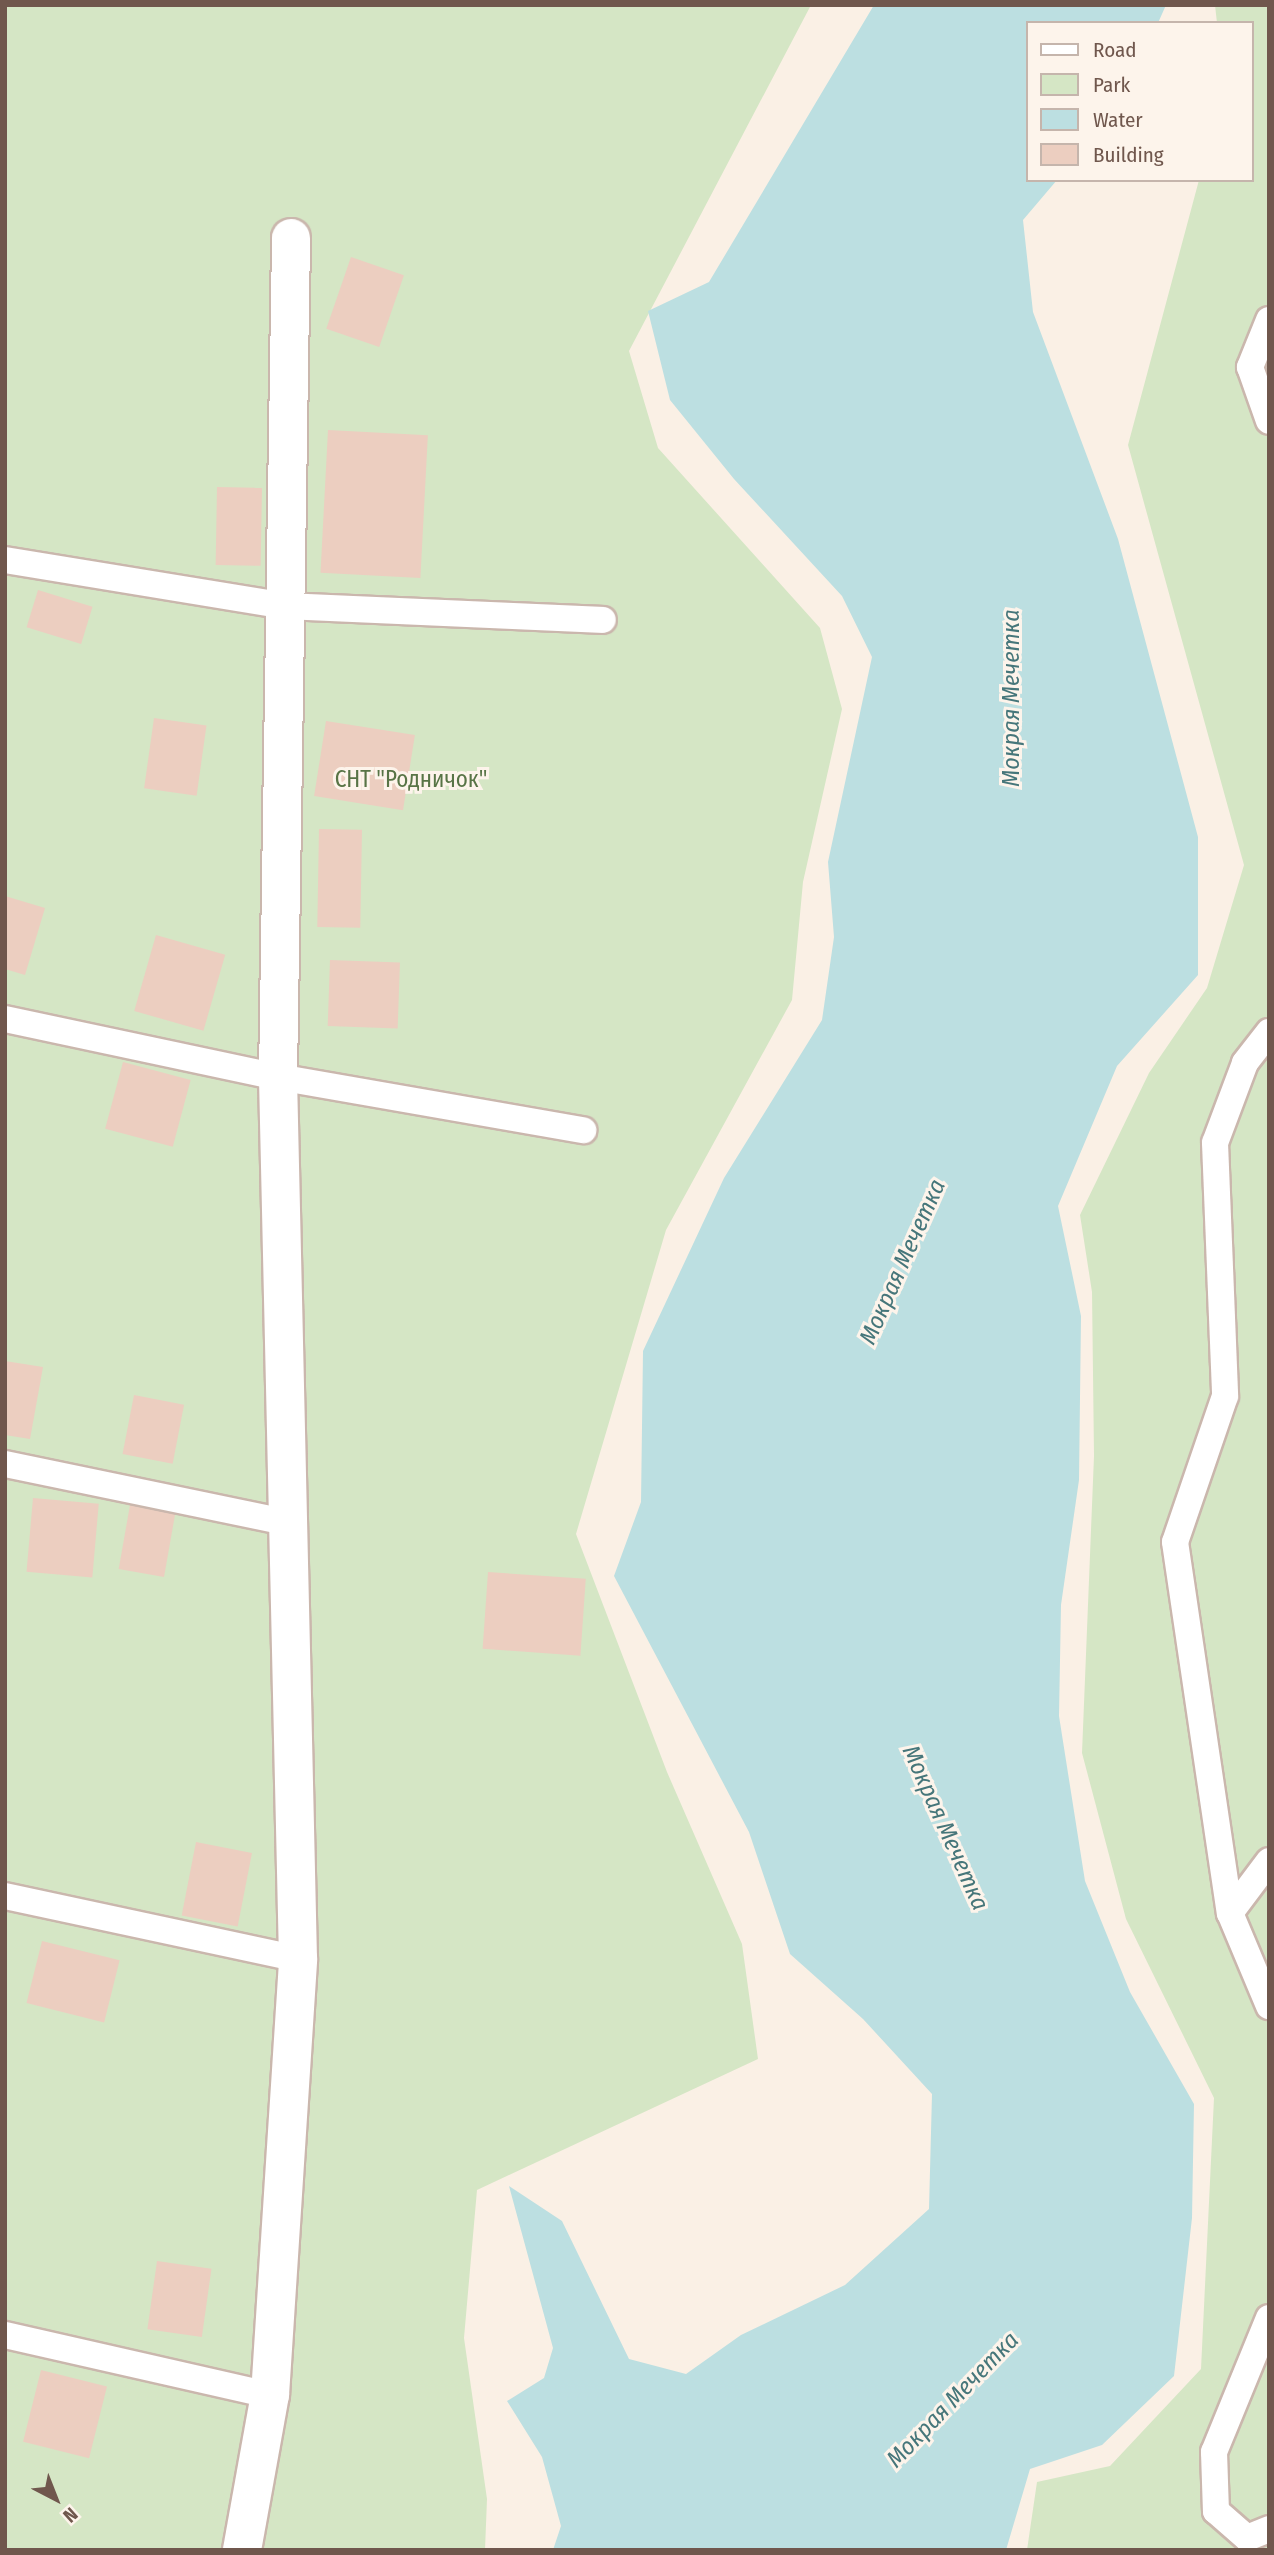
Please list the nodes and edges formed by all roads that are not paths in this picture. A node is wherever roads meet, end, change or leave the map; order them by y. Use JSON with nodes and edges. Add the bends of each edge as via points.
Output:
{"nodes":[{"id":1,"x":291,"y":238,"type":"dead end"},
{"id":2,"x":1269,"y":320,"type":"edge"},
{"id":3,"x":1269,"y":421,"type":"edge"},
{"id":4,"x":5,"y":560,"type":"edge"},
{"id":5,"x":286,"y":606,"type":"junction"},
{"id":6,"x":603,"y":620,"type":"dead end"},
{"id":7,"x":5,"y":1019,"type":"edge"},
{"id":8,"x":1269,"y":1032,"type":"edge"},
{"id":9,"x":278,"y":1077,"type":"junction"},
{"id":10,"x":583,"y":1130,"type":"dead end"},
{"id":11,"x":5,"y":1464,"type":"edge"},
{"id":12,"x":285,"y":1522,"type":"junction"},
{"id":13,"x":1269,"y":1861,"type":"edge"},
{"id":14,"x":5,"y":1896,"type":"edge"},
{"id":15,"x":1230,"y":1913,"type":"junction"},
{"id":16,"x":298,"y":1959,"type":"junction"},
{"id":17,"x":1269,"y":2006,"type":"edge"},
{"id":18,"x":1269,"y":2318,"type":"edge"},
{"id":19,"x":5,"y":2335,"type":"edge"},
{"id":20,"x":270,"y":2395,"type":"junction"},
{"id":21,"x":1269,"y":2529,"type":"edge"},
{"id":22,"x":242,"y":2550,"type":"edge"}],
"edges":[{"from":1,"to":5,"type":"street"},
{"from":2,"to":3,"type":"lane","via":[[1250,366]]},
{"from":4,"to":5,"type":"lane"},
{"from":5,"to":6,"type":"lane"},
{"from":5,"to":9,"type":"street"},
{"from":7,"to":9,"type":"lane"},
{"from":8,"to":15,"type":"lane","via":[[1245,1063],[1216,1143],[1225,1396],[1175,1542]]},
{"from":9,"to":10,"type":"lane"},
{"from":9,"to":12,"type":"street"},
{"from":11,"to":12,"type":"lane"},
{"from":12,"to":16,"type":"street"},
{"from":13,"to":15,"type":"lane"},
{"from":14,"to":16,"type":"lane"},
{"from":15,"to":17,"type":"lane"},
{"from":16,"to":20,"type":"street"},
{"from":18,"to":21,"type":"lane","via":[[1214,2452],[1216,2511],[1247,2538]]},
{"from":19,"to":20,"type":"lane"},
{"from":20,"to":22,"type":"street"}]}
